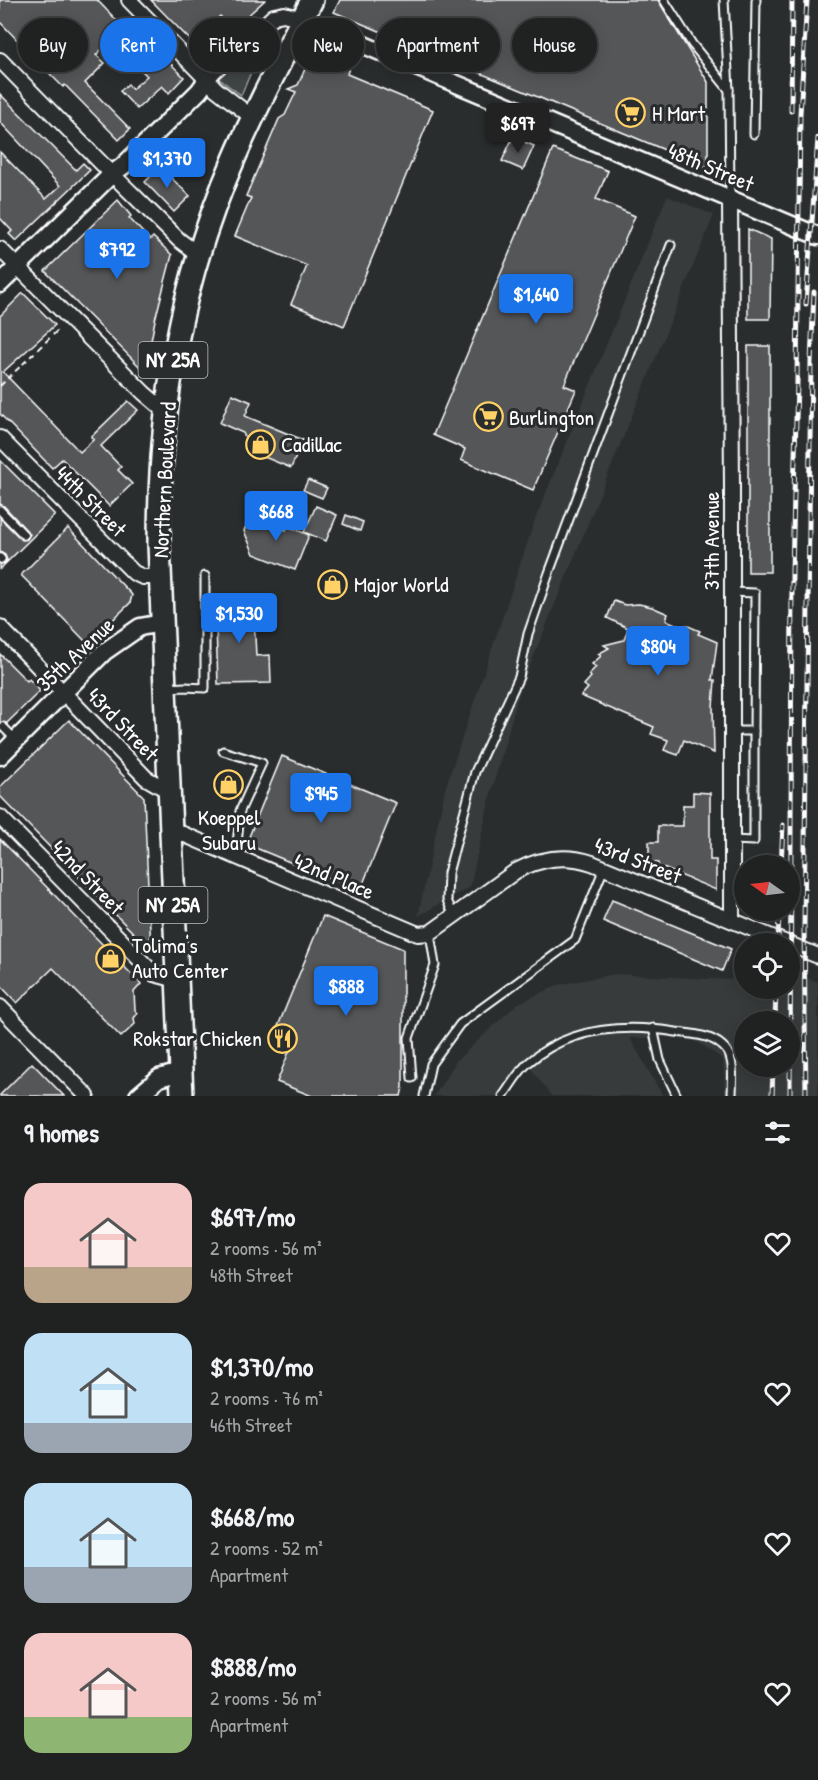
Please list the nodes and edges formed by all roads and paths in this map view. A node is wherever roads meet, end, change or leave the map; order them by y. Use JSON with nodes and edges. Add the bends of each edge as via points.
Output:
{"nodes":[{"id":1,"x":129,"y":0,"type":"edge"},
{"id":2,"x":664,"y":0,"type":"edge"},
{"id":3,"x":724,"y":0,"type":"edge"},
{"id":4,"x":756,"y":0,"type":"edge"},
{"id":5,"x":308,"y":5,"type":"edge"},
{"id":6,"x":0,"y":60,"type":"edge"},
{"id":7,"x":207,"y":80,"type":"junction"},
{"id":8,"x":729,"y":90,"type":"junction"},
{"id":9,"x":253,"y":118,"type":"junction"},
{"id":10,"x":754,"y":134,"type":"dead end"},
{"id":11,"x":112,"y":174,"type":"junction"},
{"id":12,"x":730,"y":200,"type":"junction"},
{"id":13,"x":818,"y":236,"type":"edge"},
{"id":14,"x":672,"y":245,"type":"dead end"},
{"id":15,"x":0,"y":249,"type":"edge"},
{"id":16,"x":199,"y":255,"type":"junction"},
{"id":17,"x":17,"y":267,"type":"junction"},
{"id":18,"x":0,"y":284,"type":"edge"},
{"id":19,"x":69,"y":319,"type":"junction"},
{"id":20,"x":0,"y":386,"type":"edge"},
{"id":21,"x":165,"y":411,"type":"junction"},
{"id":22,"x":0,"y":438,"type":"edge"},
{"id":23,"x":0,"y":510,"type":"edge"},
{"id":24,"x":24,"y":535,"type":"dead end"},
{"id":25,"x":205,"y":576,"type":"dead end"},
{"id":26,"x":160,"y":577,"type":"junction"},
{"id":27,"x":732,"y":592,"type":"junction"},
{"id":28,"x":162,"y":623,"type":"junction"},
{"id":29,"x":0,"y":627,"type":"edge"},
{"id":30,"x":165,"y":688,"type":"junction"},
{"id":31,"x":64,"y":693,"type":"junction"},
{"id":32,"x":3,"y":727,"type":"dead end"},
{"id":33,"x":732,"y":731,"type":"junction"},
{"id":34,"x":754,"y":731,"type":"junction"},
{"id":35,"x":17,"y":740,"type":"junction"},
{"id":36,"x":223,"y":751,"type":"dead end"},
{"id":37,"x":0,"y":756,"type":"edge"},
{"id":38,"x":170,"y":792,"type":"junction"},
{"id":39,"x":0,"y":818,"type":"edge"},
{"id":40,"x":171,"y":829,"type":"junction"},
{"id":41,"x":732,"y":840,"type":"junction"},
{"id":42,"x":236,"y":857,"type":"junction"},
{"id":43,"x":604,"y":868,"type":"junction"},
{"id":44,"x":450,"y":918,"type":"junction"},
{"id":45,"x":732,"y":920,"type":"junction"},
{"id":46,"x":430,"y":933,"type":"junction"},
{"id":47,"x":763,"y":933,"type":"edge"},
{"id":48,"x":800,"y":949,"type":"edge"},
{"id":49,"x":818,"y":956,"type":"edge"},
{"id":50,"x":177,"y":980,"type":"junction"},
{"id":51,"x":0,"y":1007,"type":"edge"},
{"id":52,"x":653,"y":1028,"type":"junction"},
{"id":53,"x":181,"y":1072,"type":"junction"},
{"id":54,"x":412,"y":1078,"type":"dead end"},
{"id":55,"x":87,"y":1096,"type":"edge"},
{"id":56,"x":138,"y":1096,"type":"edge"},
{"id":57,"x":182,"y":1096,"type":"edge"},
{"id":58,"x":424,"y":1096,"type":"edge"},
{"id":59,"x":503,"y":1096,"type":"edge"},
{"id":60,"x":677,"y":1096,"type":"edge"},
{"id":61,"x":732,"y":1096,"type":"edge"}],
"edges":[{"from":1,"to":7,"type":"street"},
{"from":2,"to":8,"type":"lane","via":[[692,44]]},
{"from":3,"to":8,"type":"lane"},
{"from":4,"to":10,"type":"lane"},
{"from":5,"to":7,"type":"street","via":[[274,16]]},
{"from":5,"to":9,"type":"main road","name":"Northern Boulevard","number":"NY 25A"},
{"from":5,"to":12,"type":"street","name":"48th Street","via":[[321,28]]},
{"from":6,"to":11,"type":"street"},
{"from":7,"to":9,"type":"street"},
{"from":7,"to":11,"type":"street"},
{"from":8,"to":12,"type":"lane"},
{"from":9,"to":16,"type":"main road","name":"Northern Boulevard","number":"NY 25A","via":[[225,179]]},
{"from":11,"to":16,"type":"street"},
{"from":11,"to":17,"type":"street"},
{"from":12,"to":13,"type":"street","name":"48th Street"},
{"from":12,"to":27,"type":"street","name":"37th Avenue"},
{"from":14,"to":44,"type":"lane","via":[[549,573],[528,634],[519,677],[475,772],[448,873]]},
{"from":15,"to":17,"type":"street"},
{"from":16,"to":21,"type":"main road","name":"Northern Boulevard","number":"NY 25A","via":[[175,344]]},
{"from":17,"to":18,"type":"street"},
{"from":17,"to":19,"type":"street"},
{"from":19,"to":20,"type":"path"},
{"from":19,"to":21,"type":"street"},
{"from":21,"to":26,"type":"main road","name":"Northern Boulevard","number":"NY 25A","via":[[159,502]]},
{"from":22,"to":26,"type":"street","name":"44th Street","via":[[35,466],[134,573]]},
{"from":23,"to":24,"type":"lane"},
{"from":25,"to":30,"type":"lane","via":[[205,688]]},
{"from":26,"to":28,"type":"main road","name":"Northern Boulevard","number":"NY 25A"},
{"from":27,"to":33,"type":"street","name":"37th Avenue"},
{"from":27,"to":34,"type":"lane","via":[[755,592]]},
{"from":28,"to":30,"type":"main road","name":"Northern Boulevard","number":"NY 25A"},
{"from":28,"to":31,"type":"street","name":"35th Avenue","via":[[140,627],[124,636]]},
{"from":29,"to":31,"type":"street","name":"43rd Street"},
{"from":30,"to":38,"type":"main road","name":"Northern Boulevard","number":"NY 25A"},
{"from":31,"to":35,"type":"street","name":"35th Avenue"},
{"from":31,"to":38,"type":"street","name":"43rd Street","via":[[146,778]]},
{"from":32,"to":35,"type":"lane"},
{"from":33,"to":34,"type":"lane"},
{"from":33,"to":41,"type":"street","name":"37th Avenue"},
{"from":34,"to":41,"type":"lane","via":[[754,841]]},
{"from":35,"to":37,"type":"street","name":"35th Avenue"},
{"from":36,"to":42,"type":"lane","via":[[262,763],[240,810]]},
{"from":38,"to":40,"type":"main road","name":"Northern Boulevard","number":"NY 25A"},
{"from":39,"to":50,"type":"street","name":"42nd Street","via":[[154,974]]},
{"from":40,"to":42,"type":"street","name":"42nd Place"},
{"from":40,"to":50,"type":"main road","name":"Northern Boulevard","number":"NY 25A"},
{"from":41,"to":45,"type":"street","name":"37th Avenue"},
{"from":42,"to":46,"type":"street","name":"42nd Place","via":[[412,932]]},
{"from":43,"to":44,"type":"street","name":"43rd Street","via":[[569,857],[540,860],[516,871]]},
{"from":43,"to":45,"type":"street","name":"43rd Street"},
{"from":43,"to":58,"type":"lane","via":[[575,940],[460,1024],[431,1065]]},
{"from":44,"to":46,"type":"street"},
{"from":45,"to":47,"type":"street","name":"43rd Street"},
{"from":46,"to":54,"type":"lane","via":[[435,965],[409,1038]]},
{"from":48,"to":49,"type":"street","name":"43rd Street"},
{"from":50,"to":53,"type":"main road","name":"Northern Boulevard","number":"NY 25A"},
{"from":51,"to":55,"type":"street"},
{"from":52,"to":59,"type":"lane","via":[[602,1030],[563,1041],[527,1064]]},
{"from":52,"to":60,"type":"lane","via":[[660,1060]]},
{"from":52,"to":61,"type":"lane","via":[[700,1035],[721,1045],[731,1060]]},
{"from":53,"to":56,"type":"street","via":[[159,1078]]},
{"from":53,"to":57,"type":"main road","name":"Northern Boulevard","number":"NY 25A"}]}
